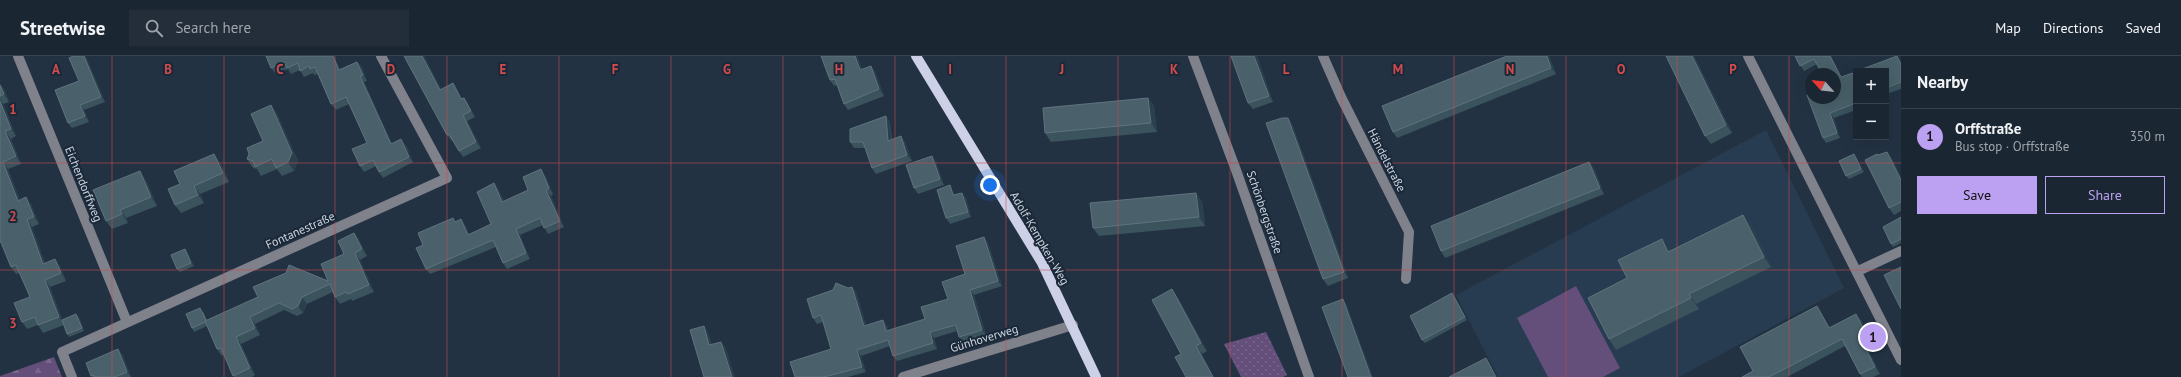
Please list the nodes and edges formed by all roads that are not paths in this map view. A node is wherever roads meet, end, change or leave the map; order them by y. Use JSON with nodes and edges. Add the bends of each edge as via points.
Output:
{"nodes":[{"id":1,"x":18,"y":56,"type":"edge"},
{"id":2,"x":381,"y":56,"type":"edge"},
{"id":3,"x":916,"y":56,"type":"edge"},
{"id":4,"x":1193,"y":56,"type":"edge"},
{"id":5,"x":1323,"y":56,"type":"edge"},
{"id":6,"x":1748,"y":56,"type":"edge"},
{"id":7,"x":1901,"y":251,"type":"edge"},
{"id":8,"x":1858,"y":271,"type":"junction"},
{"id":9,"x":1406,"y":279,"type":"dead end"},
{"id":10,"x":127,"y":322,"type":"junction"},
{"id":11,"x":1073,"y":325,"type":"junction"},
{"id":12,"x":1901,"y":360,"type":"edge"},
{"id":13,"x":72,"y":377,"type":"edge"},
{"id":14,"x":903,"y":377,"type":"edge"},
{"id":15,"x":1096,"y":377,"type":"edge"},
{"id":16,"x":1309,"y":377,"type":"edge"}],
"edges":[{"from":1,"to":10,"type":"street","name":"Eichendorffweg"},
{"from":2,"to":10,"type":"street","name":"Fontanestraße","via":[[447,178]]},
{"from":3,"to":11,"type":"main road","name":"Adolf-Kempken-Weg","via":[[1042,263]]},
{"from":4,"to":16,"type":"street","name":"Schönbergstraße","via":[[1234,163]]},
{"from":5,"to":9,"type":"street","name":"Händelstraße","via":[[1409,232]]},
{"from":6,"to":8,"type":"street"},
{"from":7,"to":8,"type":"street"},
{"from":8,"to":12,"type":"street"},
{"from":10,"to":13,"type":"street","name":"Fontanestraße","via":[[62,352]]},
{"from":11,"to":14,"type":"street","name":"Günhoverweg"},
{"from":11,"to":15,"type":"main road","name":"Adolf-Kempken-Weg"}]}
